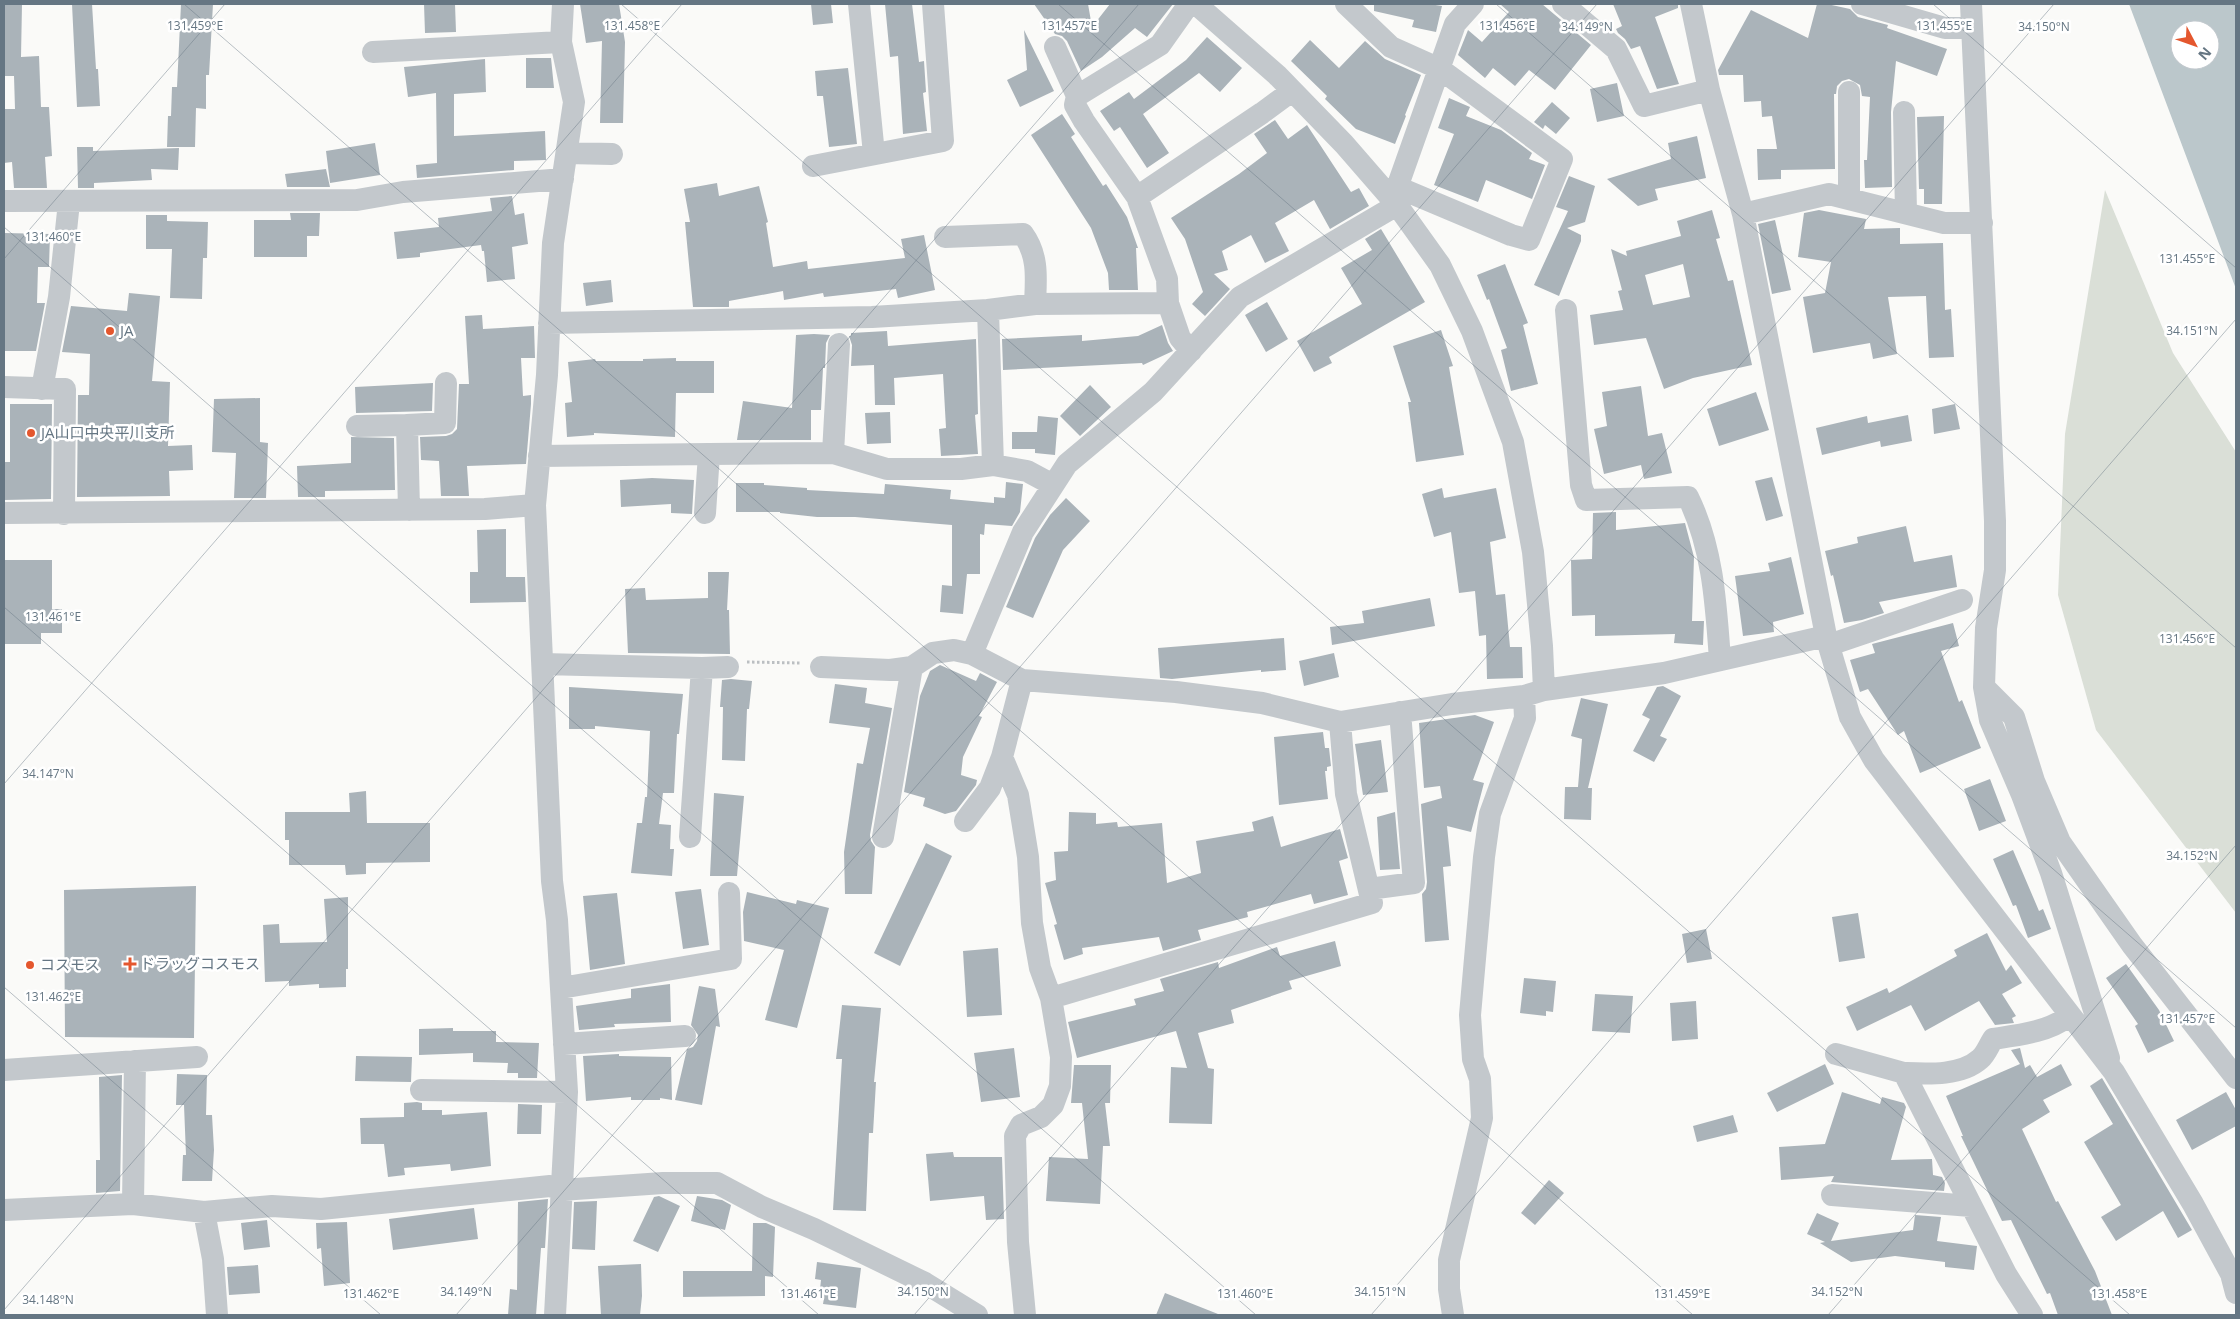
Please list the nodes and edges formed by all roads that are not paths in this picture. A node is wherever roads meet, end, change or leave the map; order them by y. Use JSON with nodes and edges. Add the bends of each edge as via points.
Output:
{"nodes":[{"id":1,"x":563,"y":4,"type":"edge"},
{"id":2,"x":859,"y":4,"type":"edge"},
{"id":3,"x":932,"y":4,"type":"edge"},
{"id":4,"x":1189,"y":4,"type":"edge"},
{"id":5,"x":1346,"y":4,"type":"edge"},
{"id":6,"x":1563,"y":4,"type":"edge"},
{"id":7,"x":1691,"y":4,"type":"edge"},
{"id":8,"x":1862,"y":4,"type":"edge"},
{"id":9,"x":1971,"y":4,"type":"edge"},
{"id":10,"x":1209,"y":7,"type":"edge"},
{"id":11,"x":1460,"y":8,"type":"edge"},
{"id":12,"x":1971,"y":28,"type":"junction"},
{"id":13,"x":561,"y":42,"type":"junction"},
{"id":14,"x":1056,"y":47,"type":"dead end"},
{"id":15,"x":373,"y":52,"type":"dead end"},
{"id":16,"x":1440,"y":69,"type":"junction"},
{"id":17,"x":1709,"y":90,"type":"junction"},
{"id":18,"x":1292,"y":91,"type":"junction"},
{"id":19,"x":1849,"y":92,"type":"dead end"},
{"id":20,"x":1077,"y":96,"type":"junction"},
{"id":21,"x":1904,"y":112,"type":"dead end"},
{"id":22,"x":567,"y":153,"type":"junction"},
{"id":23,"x":612,"y":154,"type":"dead end"},
{"id":24,"x":874,"y":154,"type":"junction"},
{"id":25,"x":814,"y":166,"type":"dead end"},
{"id":26,"x":563,"y":179,"type":"junction"},
{"id":27,"x":1137,"y":197,"type":"junction"},
{"id":28,"x":1396,"y":197,"type":"junction"},
{"id":29,"x":1849,"y":199,"type":"junction"},
{"id":30,"x":4,"y":201,"type":"edge"},
{"id":31,"x":69,"y":202,"type":"junction"},
{"id":32,"x":1743,"y":214,"type":"junction"},
{"id":33,"x":1906,"y":214,"type":"junction"},
{"id":34,"x":1982,"y":223,"type":"junction"},
{"id":35,"x":945,"y":237,"type":"dead end"},
{"id":36,"x":1168,"y":303,"type":"junction"},
{"id":37,"x":1035,"y":304,"type":"junction"},
{"id":38,"x":988,"y":310,"type":"junction"},
{"id":39,"x":1566,"y":310,"type":"dead end"},
{"id":40,"x":549,"y":323,"type":"junction"},
{"id":41,"x":839,"y":344,"type":"dead end"},
{"id":42,"x":1191,"y":351,"type":"junction"},
{"id":43,"x":446,"y":383,"type":"dead end"},
{"id":44,"x":4,"y":387,"type":"edge"},
{"id":45,"x":42,"y":389,"type":"junction"},
{"id":46,"x":407,"y":425,"type":"junction"},
{"id":47,"x":356,"y":426,"type":"dead end"},
{"id":48,"x":833,"y":453,"type":"junction"},
{"id":49,"x":708,"y":454,"type":"junction"},
{"id":50,"x":540,"y":456,"type":"junction"},
{"id":51,"x":993,"y":465,"type":"junction"},
{"id":52,"x":1053,"y":485,"type":"junction"},
{"id":53,"x":535,"y":505,"type":"junction"},
{"id":54,"x":409,"y":510,"type":"junction"},
{"id":55,"x":4,"y":513,"type":"edge"},
{"id":56,"x":705,"y":513,"type":"dead end"},
{"id":57,"x":64,"y":514,"type":"junction"},
{"id":58,"x":1962,"y":600,"type":"dead end"},
{"id":59,"x":1827,"y":640,"type":"junction"},
{"id":60,"x":972,"y":654,"type":"junction"},
{"id":61,"x":1720,"y":660,"type":"junction"},
{"id":62,"x":543,"y":664,"type":"junction"},
{"id":63,"x":728,"y":667,"type":"road end"},
{"id":64,"x":821,"y":667,"type":"road end"},
{"id":65,"x":912,"y":667,"type":"junction"},
{"id":66,"x":702,"y":668,"type":"junction"},
{"id":67,"x":1022,"y":680,"type":"junction"},
{"id":68,"x":1984,"y":687,"type":"junction"},
{"id":69,"x":1534,"y":693,"type":"junction"},
{"id":70,"x":1400,"y":712,"type":"junction"},
{"id":71,"x":1340,"y":722,"type":"junction"},
{"id":72,"x":1002,"y":757,"type":"junction"},
{"id":73,"x":965,"y":821,"type":"dead end"},
{"id":74,"x":690,"y":837,"type":"dead end"},
{"id":75,"x":883,"y":837,"type":"dead end"},
{"id":76,"x":1369,"y":889,"type":"junction"},
{"id":77,"x":728,"y":893,"type":"dead end"},
{"id":78,"x":561,"y":988,"type":"junction"},
{"id":79,"x":1050,"y":998,"type":"junction"},
{"id":80,"x":2070,"y":1016,"type":"junction"},
{"id":81,"x":684,"y":1036,"type":"dead end"},
{"id":82,"x":564,"y":1044,"type":"junction"},
{"id":83,"x":1836,"y":1054,"type":"dead end"},
{"id":84,"x":197,"y":1057,"type":"dead end"},
{"id":85,"x":134,"y":1062,"type":"junction"},
{"id":86,"x":4,"y":1070,"type":"edge"},
{"id":87,"x":2114,"y":1072,"type":"junction"},
{"id":88,"x":1904,"y":1073,"type":"junction"},
{"id":89,"x":2236,"y":1078,"type":"edge"},
{"id":90,"x":420,"y":1090,"type":"dead end"},
{"id":91,"x":567,"y":1092,"type":"junction"},
{"id":92,"x":561,"y":1190,"type":"junction"},
{"id":93,"x":1832,"y":1195,"type":"dead end"},
{"id":94,"x":133,"y":1204,"type":"junction"},
{"id":95,"x":1971,"y":1206,"type":"junction"},
{"id":96,"x":4,"y":1210,"type":"edge"},
{"id":97,"x":204,"y":1212,"type":"junction"},
{"id":98,"x":2236,"y":1293,"type":"edge"},
{"id":99,"x":217,"y":1315,"type":"edge"},
{"id":100,"x":554,"y":1315,"type":"edge"},
{"id":101,"x":977,"y":1315,"type":"edge"},
{"id":102,"x":1025,"y":1315,"type":"edge"},
{"id":103,"x":1453,"y":1315,"type":"edge"},
{"id":104,"x":2032,"y":1315,"type":"edge"}],
"edges":[{"from":1,"to":13,"type":"street"},
{"from":2,"to":24,"type":"street"},
{"from":3,"to":24,"type":"street","via":[[943,141]]},
{"from":4,"to":20,"type":"street","via":[[1160,45]]},
{"from":5,"to":16,"type":"street","via":[[1391,48]]},
{"from":6,"to":17,"type":"street","via":[[1616,49],[1644,106]]},
{"from":7,"to":17,"type":"street"},
{"from":8,"to":12,"type":"street","via":[[1945,28]]},
{"from":9,"to":12,"type":"street"},
{"from":10,"to":18,"type":"street"},
{"from":11,"to":16,"type":"street"},
{"from":12,"to":34,"type":"street"},
{"from":13,"to":15,"type":"street"},
{"from":13,"to":22,"type":"street","via":[[574,102]]},
{"from":14,"to":20,"type":"street"},
{"from":16,"to":28,"type":"street"},
{"from":16,"to":28,"type":"street","via":[[1562,159],[1529,240]]},
{"from":17,"to":32,"type":"street"},
{"from":18,"to":27,"type":"street"},
{"from":18,"to":28,"type":"street"},
{"from":19,"to":29,"type":"street"},
{"from":20,"to":27,"type":"street","via":[[1075,105],[1084,121]]},
{"from":21,"to":33,"type":"street"},
{"from":22,"to":23,"type":"street"},
{"from":22,"to":26,"type":"street"},
{"from":24,"to":25,"type":"street"},
{"from":26,"to":31,"type":"street","via":[[403,192],[357,200]]},
{"from":26,"to":40,"type":"street","via":[[552,243]]},
{"from":27,"to":36,"type":"street","via":[[1167,279]]},
{"from":28,"to":42,"type":"street","via":[[1240,297]]},
{"from":28,"to":69,"type":"street","via":[[1440,265],[1472,330],[1513,442],[1533,552],[1542,646]]},
{"from":29,"to":32,"type":"street","via":[[1829,194]]},
{"from":29,"to":33,"type":"street"},
{"from":30,"to":31,"type":"street"},
{"from":31,"to":45,"type":"street","via":[[59,297]]},
{"from":32,"to":59,"type":"street"},
{"from":33,"to":34,"type":"street","via":[[1944,223]]},
{"from":34,"to":68,"type":"street","via":[[1995,521],[1995,570],[1986,628]]},
{"from":35,"to":37,"type":"street","via":[[1023,234],[1031,244],[1037,266]]},
{"from":36,"to":37,"type":"street"},
{"from":36,"to":42,"type":"street","via":[[1180,338]]},
{"from":37,"to":38,"type":"street"},
{"from":38,"to":40,"type":"street","via":[[872,317]]},
{"from":38,"to":51,"type":"street"},
{"from":39,"to":61,"type":"street","via":[[1581,485],[1586,500],[1688,497],[1700,520],[1715,586]]},
{"from":40,"to":50,"type":"street"},
{"from":41,"to":48,"type":"street"},
{"from":42,"to":52,"type":"street","via":[[1153,392],[1067,464]]},
{"from":43,"to":46,"type":"street","via":[[445,423]]},
{"from":44,"to":45,"type":"street"},
{"from":45,"to":57,"type":"street","via":[[65,389]]},
{"from":46,"to":47,"type":"street"},
{"from":46,"to":54,"type":"street"},
{"from":48,"to":49,"type":"street"},
{"from":48,"to":51,"type":"street","via":[[887,468],[961,469]]},
{"from":49,"to":50,"type":"street"},
{"from":49,"to":56,"type":"street"},
{"from":50,"to":53,"type":"street"},
{"from":51,"to":52,"type":"street","via":[[1027,471]]},
{"from":52,"to":60,"type":"street","via":[[1023,532]]},
{"from":53,"to":54,"type":"street"},
{"from":53,"to":62,"type":"street"},
{"from":54,"to":57,"type":"street"},
{"from":55,"to":57,"type":"street"},
{"from":58,"to":59,"type":"street"},
{"from":59,"to":61,"type":"street"},
{"from":59,"to":80,"type":"street","via":[[1850,717],[1874,760]]},
{"from":60,"to":65,"type":"street","via":[[954,650],[933,653]]},
{"from":60,"to":67,"type":"street"},
{"from":61,"to":69,"type":"street","via":[[1664,673]]},
{"from":62,"to":66,"type":"street"},
{"from":62,"to":78,"type":"street","via":[[552,881],[558,920]]},
{"from":63,"to":66,"type":"street"},
{"from":64,"to":65,"type":"street","via":[[890,670]]},
{"from":65,"to":75,"type":"street"},
{"from":66,"to":74,"type":"street"},
{"from":67,"to":71,"type":"street","via":[[1243,700]]},
{"from":67,"to":72,"type":"street"},
{"from":68,"to":87,"type":"street","via":[[1990,720],[2051,873]]},
{"from":68,"to":89,"type":"street","via":[[2014,717],[2034,781],[2060,842],[2132,945]]},
{"from":69,"to":70,"type":"street"},
{"from":69,"to":103,"type":"street","via":[[1490,814],[1484,857],[1470,1015],[1474,1059],[1480,1079],[1482,1118],[1449,1260]]},
{"from":70,"to":71,"type":"street"},
{"from":70,"to":76,"type":"street","via":[[1414,883]]},
{"from":71,"to":76,"type":"street","via":[[1346,794]]},
{"from":72,"to":73,"type":"street","via":[[990,788]]},
{"from":72,"to":79,"type":"street","via":[[1018,795],[1028,857],[1032,923],[1040,968]]},
{"from":76,"to":79,"type":"street","via":[[1372,903]]},
{"from":77,"to":78,"type":"street","via":[[732,959]]},
{"from":78,"to":82,"type":"street"},
{"from":79,"to":102,"type":"street","via":[[1061,1057],[1060,1086],[1053,1105],[1041,1117],[1021,1125],[1014,1136],[1018,1242]]},
{"from":80,"to":87,"type":"street"},
{"from":80,"to":88,"type":"street","via":[[2050,1027],[1993,1039],[1981,1059],[1963,1069],[1928,1074]]},
{"from":81,"to":82,"type":"street"},
{"from":82,"to":91,"type":"street"},
{"from":83,"to":88,"type":"street"},
{"from":84,"to":85,"type":"street"},
{"from":85,"to":86,"type":"street"},
{"from":85,"to":94,"type":"street"},
{"from":87,"to":98,"type":"street","via":[[2194,1204],[2231,1274]]},
{"from":88,"to":95,"type":"street"},
{"from":90,"to":91,"type":"street"},
{"from":91,"to":92,"type":"street"},
{"from":92,"to":97,"type":"street","via":[[550,1186],[320,1209],[272,1206]]},
{"from":92,"to":100,"type":"street"},
{"from":92,"to":101,"type":"street","via":[[716,1183],[926,1283]]},
{"from":93,"to":95,"type":"street"},
{"from":94,"to":96,"type":"street"},
{"from":94,"to":97,"type":"street"},
{"from":95,"to":104,"type":"street","via":[[2006,1274]]},
{"from":97,"to":99,"type":"street","via":[[213,1259]]}]}
